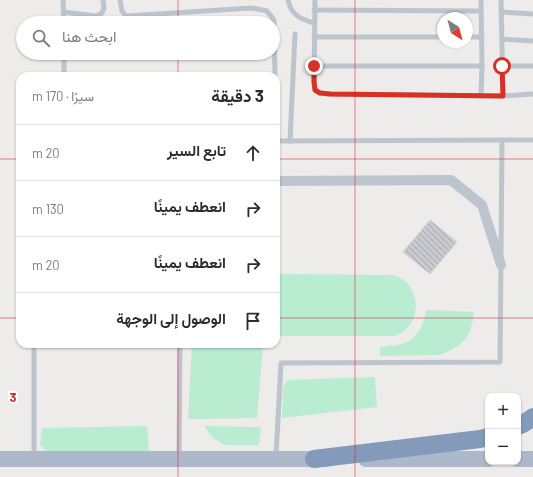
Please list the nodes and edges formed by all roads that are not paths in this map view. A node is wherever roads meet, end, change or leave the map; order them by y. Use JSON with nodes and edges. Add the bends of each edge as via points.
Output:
{"nodes":[{"id":1,"x":63,"y":0,"type":"edge"},
{"id":2,"x":103,"y":0,"type":"edge"},
{"id":3,"x":120,"y":0,"type":"edge"},
{"id":4,"x":288,"y":0,"type":"edge"},
{"id":5,"x":314,"y":0,"type":"edge"},
{"id":6,"x":481,"y":0,"type":"edge"},
{"id":7,"x":501,"y":0,"type":"edge"},
{"id":8,"x":314,"y":10,"type":"junction"},
{"id":9,"x":480,"y":11,"type":"junction"},
{"id":10,"x":64,"y":12,"type":"junction"},
{"id":11,"x":502,"y":12,"type":"junction"},
{"id":12,"x":533,"y":14,"type":"edge"},
{"id":13,"x":64,"y":16,"type":"edge"},
{"id":14,"x":126,"y":16,"type":"edge"},
{"id":15,"x":126,"y":16,"type":"edge"},
{"id":16,"x":271,"y":16,"type":"edge"},
{"id":17,"x":314,"y":23,"type":"junction"},
{"id":18,"x":295,"y":34,"type":"dead end"},
{"id":19,"x":314,"y":37,"type":"junction"},
{"id":20,"x":437,"y":37,"type":"edge"},
{"id":21,"x":473,"y":37,"type":"edge"},
{"id":22,"x":482,"y":37,"type":"junction"},
{"id":23,"x":502,"y":40,"type":"junction"},
{"id":24,"x":533,"y":41,"type":"edge"},
{"id":25,"x":64,"y":60,"type":"edge"},
{"id":26,"x":275,"y":60,"type":"edge"},
{"id":27,"x":314,"y":66,"type":"junction"},
{"id":28,"x":482,"y":66,"type":"junction"},
{"id":29,"x":502,"y":66,"type":"junction"},
{"id":30,"x":533,"y":66,"type":"edge"},
{"id":31,"x":64,"y":72,"type":"edge"},
{"id":32,"x":275,"y":72,"type":"edge"},
{"id":33,"x":533,"y":94,"type":"edge"},
{"id":34,"x":481,"y":95,"type":"junction"},
{"id":35,"x":503,"y":96,"type":"junction"},
{"id":36,"x":502,"y":140,"type":"junction"},
{"id":37,"x":533,"y":140,"type":"edge"},
{"id":38,"x":280,"y":141,"type":"edge"},
{"id":39,"x":290,"y":141,"type":"junction"},
{"id":40,"x":280,"y":181,"type":"edge"},
{"id":41,"x":501,"y":265,"type":"junction"},
{"id":42,"x":34,"y":348,"type":"edge"},
{"id":43,"x":180,"y":348,"type":"edge"},
{"id":44,"x":533,"y":417,"type":"edge"},
{"id":45,"x":521,"y":425,"type":"edge"},
{"id":46,"x":485,"y":438,"type":"edge"},
{"id":47,"x":0,"y":459,"type":"edge"},
{"id":48,"x":34,"y":459,"type":"junction"},
{"id":49,"x":179,"y":459,"type":"junction"},
{"id":50,"x":276,"y":459,"type":"junction"},
{"id":51,"x":314,"y":459,"type":"junction"},
{"id":52,"x":485,"y":459,"type":"edge"},
{"id":53,"x":521,"y":459,"type":"edge"},
{"id":54,"x":533,"y":459,"type":"edge"}],
"edges":[{"from":1,"to":10,"type":"lane"},
{"from":2,"to":10,"type":"lane","via":[[102,13],[96,16]]},
{"from":3,"to":15,"type":"lane"},
{"from":4,"to":17,"type":"lane","via":[[294,14]]},
{"from":5,"to":8,"type":"lane"},
{"from":6,"to":9,"type":"lane"},
{"from":7,"to":11,"type":"lane"},
{"from":8,"to":9,"type":"lane"},
{"from":8,"to":17,"type":"lane"},
{"from":9,"to":22,"type":"lane"},
{"from":10,"to":13,"type":"lane"},
{"from":11,"to":12,"type":"lane"},
{"from":11,"to":23,"type":"lane"},
{"from":14,"to":16,"type":"lane","via":[[252,8],[267,11]]},
{"from":17,"to":19,"type":"lane"},
{"from":18,"to":39,"type":"lane"},
{"from":19,"to":20,"type":"lane"},
{"from":19,"to":27,"type":"lane"},
{"from":21,"to":22,"type":"lane"},
{"from":22,"to":28,"type":"lane"},
{"from":23,"to":24,"type":"lane"},
{"from":23,"to":29,"type":"lane"},
{"from":25,"to":31,"type":"lane"},
{"from":26,"to":32,"type":"lane"},
{"from":27,"to":28,"type":"lane"},
{"from":27,"to":34,"type":"lane","via":[[315,90],[320,93]]},
{"from":28,"to":34,"type":"lane"},
{"from":29,"to":30,"type":"lane"},
{"from":29,"to":35,"type":"lane"},
{"from":33,"to":35,"type":"lane"},
{"from":34,"to":35,"type":"lane"},
{"from":36,"to":37,"type":"lane"},
{"from":36,"to":39,"type":"lane"},
{"from":36,"to":41,"type":"lane"},
{"from":38,"to":39,"type":"lane"},
{"from":40,"to":41,"type":"street","via":[[451,180],[482,205]]},
{"from":41,"to":50,"type":"lane","via":[[500,362],[281,363]]},
{"from":42,"to":48,"type":"lane"},
{"from":43,"to":49,"type":"lane"},
{"from":44,"to":45,"type":"highway"},
{"from":46,"to":51,"type":"highway"},
{"from":47,"to":48,"type":"main road"},
{"from":48,"to":49,"type":"main road"},
{"from":49,"to":50,"type":"main road"},
{"from":50,"to":51,"type":"main road"},
{"from":51,"to":52,"type":"main road"},
{"from":53,"to":54,"type":"main road"}]}
